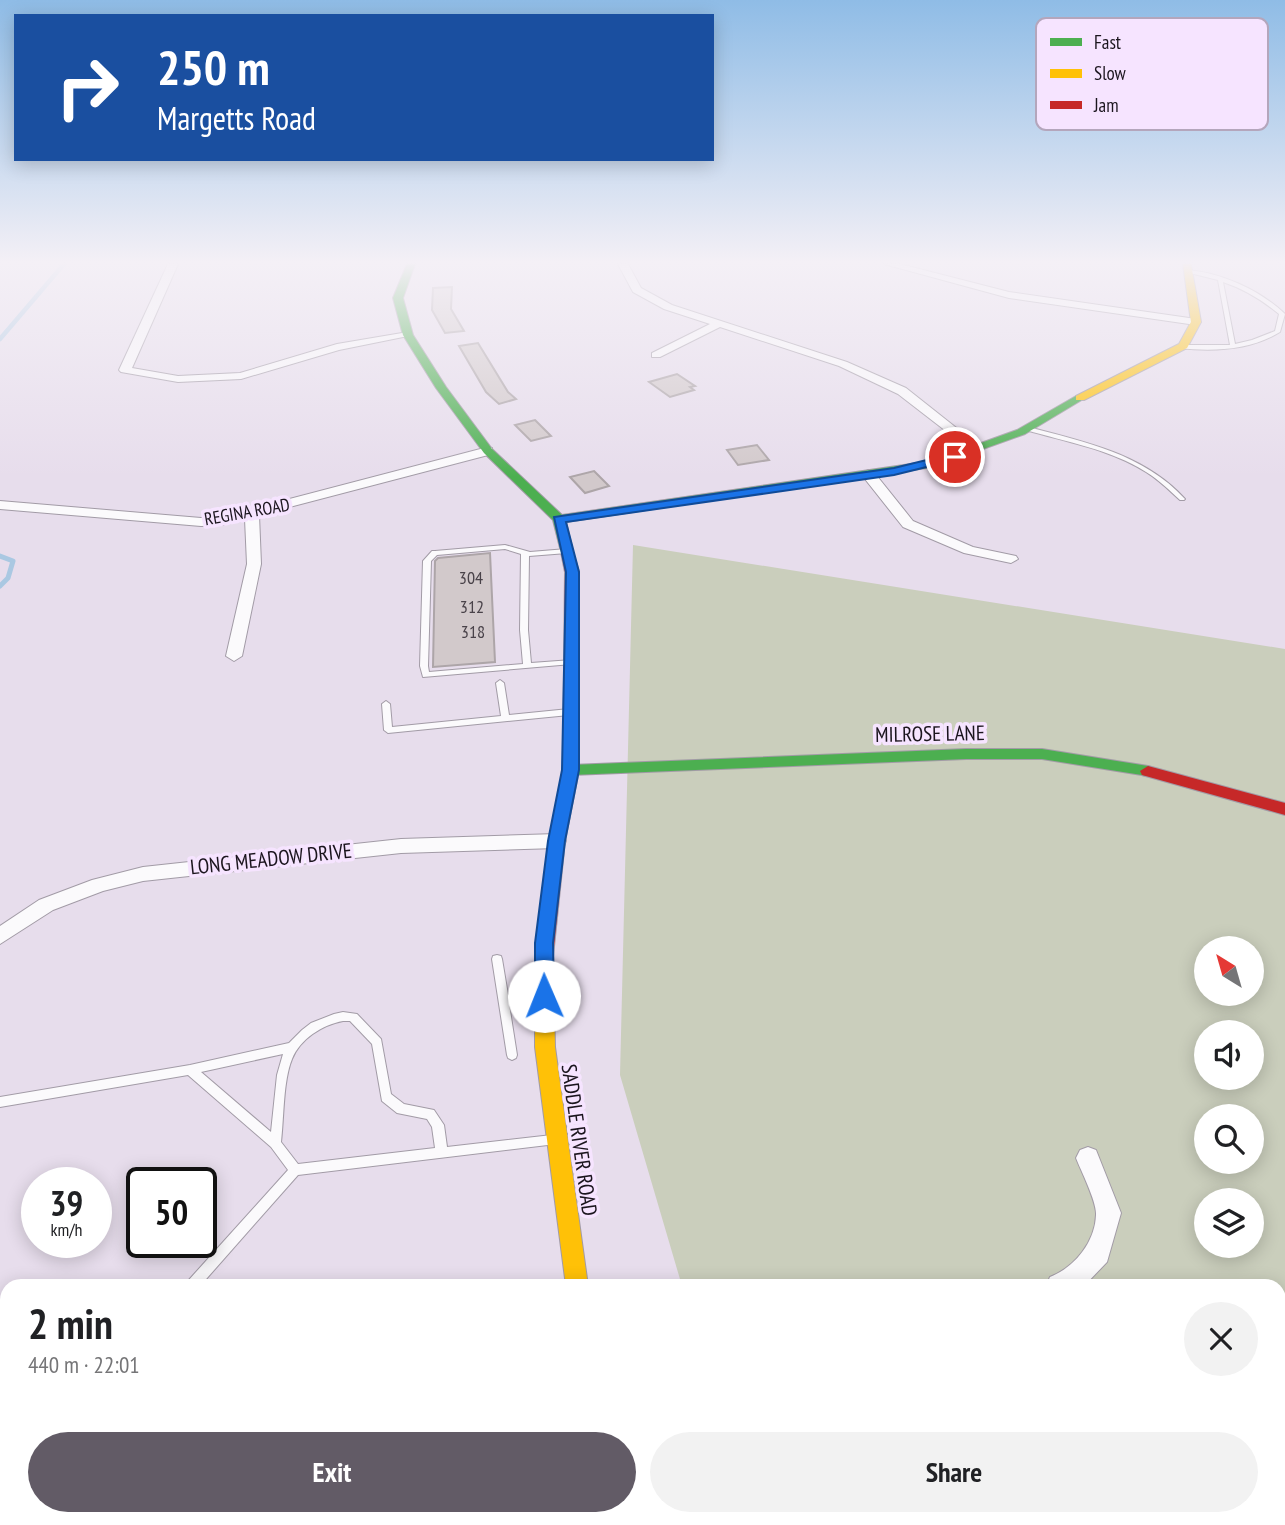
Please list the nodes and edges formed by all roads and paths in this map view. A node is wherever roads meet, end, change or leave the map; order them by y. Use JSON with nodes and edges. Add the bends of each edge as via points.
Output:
{"nodes":[{"id":1,"x":140,"y":335,"type":"edge"},
{"id":2,"x":407,"y":335,"type":"edge"},
{"id":3,"x":408,"y":335,"type":"edge"},
{"id":4,"x":696,"y":335,"type":"edge"},
{"id":5,"x":757,"y":335,"type":"edge"},
{"id":6,"x":1190,"y":335,"type":"edge"},
{"id":7,"x":1231,"y":335,"type":"edge"},
{"id":8,"x":1271,"y":335,"type":"edge"},
{"id":9,"x":1181,"y":347,"type":"junction"},
{"id":10,"x":1233,"y":347,"type":"junction"},
{"id":11,"x":656,"y":355,"type":"dead end"},
{"id":12,"x":1028,"y":429,"type":"junction"},
{"id":13,"x":977,"y":449,"type":"junction"},
{"id":14,"x":488,"y":452,"type":"junction"},
{"id":15,"x":869,"y":474,"type":"junction"},
{"id":16,"x":1182,"y":499,"type":"dead end"},
{"id":17,"x":0,"y":505,"type":"edge"},
{"id":18,"x":252,"y":515,"type":"junction"},
{"id":19,"x":559,"y":519,"type":"junction"},
{"id":20,"x":567,"y":551,"type":"junction"},
{"id":21,"x":525,"y":552,"type":"junction"},
{"id":22,"x":1011,"y":559,"type":"dead end"},
{"id":23,"x":234,"y":656,"type":"dead end"},
{"id":24,"x":572,"y":662,"type":"junction"},
{"id":25,"x":527,"y":666,"type":"junction"},
{"id":26,"x":500,"y":683,"type":"dead end"},
{"id":27,"x":386,"y":704,"type":"dead end"},
{"id":28,"x":571,"y":711,"type":"junction"},
{"id":29,"x":505,"y":718,"type":"junction"},
{"id":30,"x":570,"y":770,"type":"junction"},
{"id":31,"x":1285,"y":809,"type":"edge"},
{"id":32,"x":557,"y":841,"type":"junction"},
{"id":33,"x":0,"y":936,"type":"edge"},
{"id":34,"x":497,"y":959,"type":"dead end"},
{"id":35,"x":544,"y":996,"type":"junction"},
{"id":36,"x":503,"y":1000,"type":"junction"},
{"id":37,"x":294,"y":1047,"type":"junction"},
{"id":38,"x":512,"y":1055,"type":"dead end"},
{"id":39,"x":190,"y":1070,"type":"junction"},
{"id":40,"x":0,"y":1102,"type":"edge"},
{"id":41,"x":557,"y":1139,"type":"junction"},
{"id":42,"x":275,"y":1143,"type":"junction"},
{"id":43,"x":442,"y":1153,"type":"junction"},
{"id":44,"x":1088,"y":1158,"type":"dead end"},
{"id":45,"x":295,"y":1170,"type":"junction"},
{"id":46,"x":198,"y":1279,"type":"edge"},
{"id":47,"x":576,"y":1279,"type":"edge"},
{"id":48,"x":1074,"y":1279,"type":"edge"}],
"edges":[{"from":1,"to":2,"type":"street","via":[[125,370],[178,379],[240,376],[337,347]]},
{"from":3,"to":14,"type":"street"},
{"from":4,"to":11,"type":"street"},
{"from":5,"to":13,"type":"street","via":[[844,364],[902,391]]},
{"from":6,"to":9,"type":"street"},
{"from":7,"to":10,"type":"lane"},
{"from":8,"to":10,"type":"lane"},
{"from":9,"to":10,"type":"lane"},
{"from":9,"to":12,"type":"street"},
{"from":12,"to":13,"type":"street"},
{"from":12,"to":16,"type":"lane","via":[[1138,462]]},
{"from":13,"to":15,"type":"street","via":[[933,464]]},
{"from":14,"to":18,"type":"street","name":"REGINA ROAD"},
{"from":14,"to":19,"type":"street"},
{"from":15,"to":19,"type":"street"},
{"from":15,"to":22,"type":"street","via":[[908,524],[969,550]]},
{"from":17,"to":18,"type":"street","name":"REGINA ROAD","via":[[201,522]]},
{"from":18,"to":23,"type":"street","via":[[254,564]]},
{"from":19,"to":20,"type":"street","name":"SADDLE RIVER ROAD"},
{"from":20,"to":21,"type":"lane"},
{"from":20,"to":24,"type":"street","name":"SADDLE RIVER ROAD","via":[[572,572]]},
{"from":21,"to":25,"type":"lane"},
{"from":21,"to":25,"type":"lane","via":[[505,547],[455,550],[435,553],[427,561],[424,666],[426,674]]},
{"from":24,"to":25,"type":"lane"},
{"from":24,"to":28,"type":"street","name":"SADDLE RIVER ROAD"},
{"from":26,"to":29,"type":"lane"},
{"from":27,"to":29,"type":"lane","via":[[387,730]]},
{"from":28,"to":29,"type":"lane"},
{"from":28,"to":30,"type":"street","name":"SADDLE RIVER ROAD"},
{"from":30,"to":31,"type":"street","name":"MILROSE LANE","via":[[1042,754],[1131,766]]},
{"from":30,"to":32,"type":"street","name":"SADDLE RIVER ROAD"},
{"from":32,"to":33,"type":"street","name":"LONG MEADOW DRIVE","via":[[401,846],[143,874],[46,905]]},
{"from":32,"to":35,"type":"street","name":"SADDLE RIVER ROAD","via":[[544,943]]},
{"from":34,"to":36,"type":"lane"},
{"from":35,"to":36,"type":"lane"},
{"from":35,"to":41,"type":"street","name":"SADDLE RIVER ROAD","via":[[545,1047]]},
{"from":36,"to":38,"type":"lane"},
{"from":37,"to":39,"type":"lane"},
{"from":37,"to":42,"type":"lane","via":[[287,1057]]},
{"from":37,"to":43,"type":"lane","via":[[319,1024],[338,1015],[353,1017],[377,1042],[386,1097],[401,1109],[430,1114],[438,1125]]},
{"from":39,"to":40,"type":"lane"},
{"from":39,"to":42,"type":"lane"},
{"from":41,"to":43,"type":"lane"},
{"from":41,"to":47,"type":"street","name":"SADDLE RIVER ROAD"},
{"from":42,"to":45,"type":"lane"},
{"from":43,"to":45,"type":"lane"},
{"from":44,"to":48,"type":"street","via":[[1109,1213],[1098,1253]]},
{"from":45,"to":46,"type":"lane"}]}
